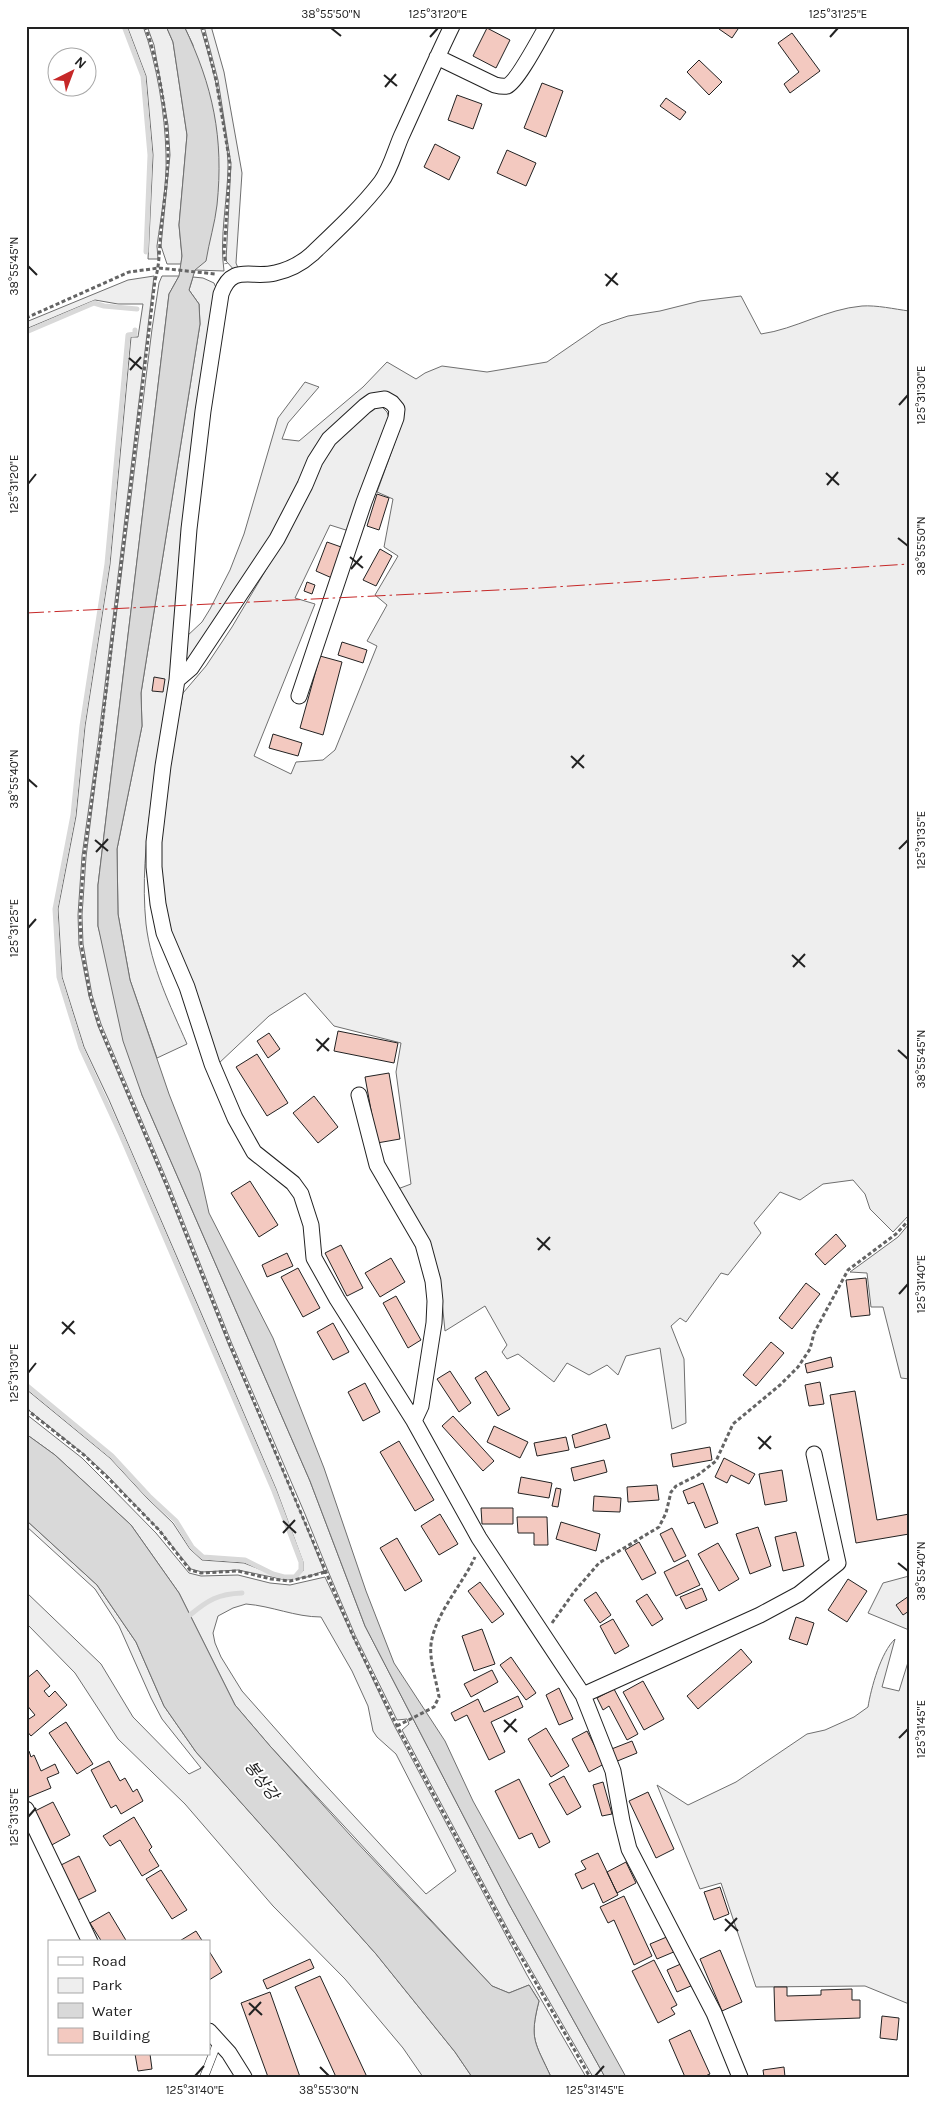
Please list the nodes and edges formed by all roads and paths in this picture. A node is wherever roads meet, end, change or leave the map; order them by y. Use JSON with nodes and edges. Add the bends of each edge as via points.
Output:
{"nodes":[{"id":1,"x":202,"y":26,"type":"edge"},
{"id":2,"x":452,"y":26,"type":"edge"},
{"id":3,"x":547,"y":26,"type":"edge"},
{"id":4,"x":437,"y":57,"type":"junction"},
{"id":5,"x":203,"y":274,"type":"dead end"},
{"id":6,"x":236,"y":275,"type":"junction"},
{"id":7,"x":26,"y":318,"type":"edge"},
{"id":8,"x":177,"y":680,"type":"junction"},
{"id":9,"x":299,"y":696,"type":"dead end"},
{"id":10,"x":359,"y":1095,"type":"dead end"},
{"id":11,"x":909,"y":1220,"type":"edge"},
{"id":12,"x":26,"y":1409,"type":"edge"},
{"id":13,"x":414,"y":1422,"type":"junction"},
{"id":14,"x":814,"y":1454,"type":"dead end"},
{"id":15,"x":479,"y":1538,"type":"junction"},
{"id":16,"x":326,"y":1572,"type":"dead end"},
{"id":17,"x":543,"y":1633,"type":"junction"},
{"id":18,"x":583,"y":1696,"type":"junction"},
{"id":19,"x":397,"y":1726,"type":"dead end"},
{"id":20,"x":26,"y":1809,"type":"edge"},
{"id":21,"x":89,"y":1940,"type":"edge"},
{"id":22,"x":532,"y":1977,"type":"dead end"},
{"id":23,"x":214,"y":2036,"type":"edge"},
{"id":24,"x":210,"y":2052,"type":"edge"},
{"id":25,"x":209,"y":2056,"type":"edge"},
{"id":26,"x":204,"y":2077,"type":"edge"},
{"id":27,"x":244,"y":2077,"type":"edge"},
{"id":28,"x":590,"y":2077,"type":"edge"},
{"id":29,"x":740,"y":2077,"type":"edge"}],
"edges":[{"from":1,"to":6,"type":"path","via":[[216,80],[230,164],[224,262]]},
{"from":2,"to":4,"type":"street"},
{"from":3,"to":4,"type":"street","via":[[520,71],[506,86],[495,85]]},
{"from":4,"to":6,"type":"street","via":[[382,181],[329,238],[295,266],[269,274]]},
{"from":5,"to":7,"type":"path","via":[[169,268],[129,272]]},
{"from":6,"to":8,"type":"street","via":[[224,285],[221,294],[189,529]]},
{"from":8,"to":9,"type":"street","via":[[191,668],[276,540],[328,440],[365,406],[385,399],[397,409],[396,418],[364,502]]},
{"from":8,"to":13,"type":"street","via":[[154,842],[158,904],[164,933],[235,1118],[254,1152],[293,1183],[301,1194],[311,1225],[314,1258]]},
{"from":10,"to":13,"type":"street","via":[[377,1165],[423,1244],[433,1281],[434,1323],[422,1406]]},
{"from":11,"to":17,"type":"path","via":[[896,1234],[848,1270],[798,1367],[733,1424],[716,1461],[676,1486],[659,1527],[599,1563]]},
{"from":12,"to":16,"type":"path","via":[[107,1477],[159,1530],[190,1570],[238,1571],[290,1581]]},
{"from":13,"to":15,"type":"street"},
{"from":14,"to":18,"type":"street","via":[[838,1563],[799,1594],[760,1615]]},
{"from":15,"to":17,"type":"street"},
{"from":15,"to":19,"type":"path","via":[[475,1558],[431,1640],[439,1698],[434,1707]]},
{"from":17,"to":18,"type":"street"},
{"from":18,"to":29,"type":"street","via":[[613,1771],[629,1848],[710,2005]]},
{"from":20,"to":21,"type":"street"},
{"from":22,"to":28,"type":"path"},
{"from":23,"to":24,"type":"lane"},
{"from":23,"to":27,"type":"street","via":[[230,2053]]},
{"from":25,"to":26,"type":"lane"}]}
